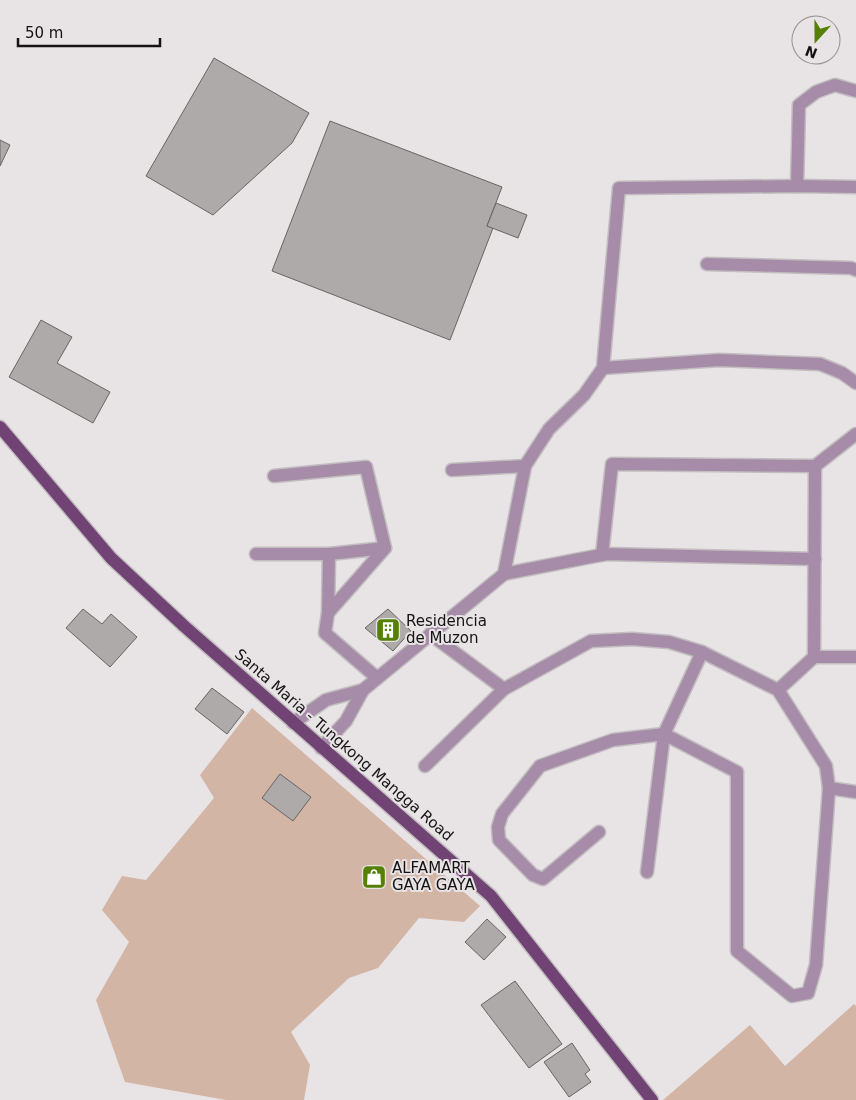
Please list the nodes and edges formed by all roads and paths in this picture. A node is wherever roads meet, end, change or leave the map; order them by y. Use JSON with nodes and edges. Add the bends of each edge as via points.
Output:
{"nodes":[{"id":1,"x":856,"y":90,"type":"edge"},
{"id":2,"x":797,"y":186,"type":"junction"},
{"id":3,"x":856,"y":187,"type":"edge"},
{"id":4,"x":707,"y":264,"type":"dead end"},
{"id":5,"x":856,"y":270,"type":"edge"},
{"id":6,"x":602,"y":368,"type":"junction"},
{"id":7,"x":856,"y":383,"type":"edge"},
{"id":8,"x":0,"y":427,"type":"edge"},
{"id":9,"x":856,"y":434,"type":"edge"},
{"id":10,"x":525,"y":466,"type":"junction"},
{"id":11,"x":815,"y":466,"type":"junction"},
{"id":12,"x":452,"y":470,"type":"dead end"},
{"id":13,"x":274,"y":476,"type":"dead end"},
{"id":14,"x":385,"y":548,"type":"junction"},
{"id":15,"x":256,"y":554,"type":"dead end"},
{"id":16,"x":329,"y":554,"type":"junction"},
{"id":17,"x":602,"y":555,"type":"junction"},
{"id":18,"x":815,"y":559,"type":"junction"},
{"id":19,"x":504,"y":574,"type":"junction"},
{"id":20,"x":328,"y":613,"type":"junction"},
{"id":21,"x":430,"y":634,"type":"junction"},
{"id":22,"x":702,"y":652,"type":"junction"},
{"id":23,"x":856,"y":656,"type":"edge"},
{"id":24,"x":814,"y":657,"type":"junction"},
{"id":25,"x":376,"y":677,"type":"junction"},
{"id":26,"x":504,"y":689,"type":"junction"},
{"id":27,"x":363,"y":690,"type":"junction"},
{"id":28,"x":778,"y":690,"type":"junction"},
{"id":29,"x":293,"y":723,"type":"junction"},
{"id":30,"x":664,"y":734,"type":"junction"},
{"id":31,"x":321,"y":748,"type":"junction"},
{"id":32,"x":426,"y":766,"type":"dead end"},
{"id":33,"x":829,"y":788,"type":"junction"},
{"id":34,"x":856,"y":792,"type":"edge"},
{"id":35,"x":598,"y":832,"type":"dead end"},
{"id":36,"x":647,"y":872,"type":"dead end"},
{"id":37,"x":652,"y":1100,"type":"edge"}],
"edges":[{"from":1,"to":2,"type":"street","via":[[835,84],[816,92],[799,105]]},
{"from":2,"to":3,"type":"street"},
{"from":2,"to":6,"type":"street","via":[[620,188]]},
{"from":4,"to":5,"type":"street"},
{"from":6,"to":7,"type":"street","via":[[719,360],[820,364]]},
{"from":6,"to":10,"type":"street","via":[[584,395],[549,429]]},
{"from":8,"to":29,"type":"main road","name":"Santa Maria - Tungkong Mangga Road","via":[[111,558]]},
{"from":9,"to":11,"type":"street"},
{"from":10,"to":12,"type":"street"},
{"from":10,"to":19,"type":"street"},
{"from":11,"to":17,"type":"street","via":[[612,464]]},
{"from":11,"to":18,"type":"street"},
{"from":13,"to":14,"type":"street","via":[[366,467]]},
{"from":14,"to":16,"type":"street"},
{"from":14,"to":20,"type":"street"},
{"from":15,"to":16,"type":"street"},
{"from":16,"to":20,"type":"street"},
{"from":17,"to":18,"type":"street"},
{"from":17,"to":19,"type":"street"},
{"from":18,"to":24,"type":"street"},
{"from":19,"to":21,"type":"street"},
{"from":20,"to":25,"type":"street","via":[[325,633]]},
{"from":21,"to":25,"type":"street"},
{"from":21,"to":26,"type":"street"},
{"from":22,"to":26,"type":"street","via":[[669,642],[632,639],[592,642]]},
{"from":22,"to":28,"type":"street"},
{"from":22,"to":30,"type":"street"},
{"from":23,"to":24,"type":"street"},
{"from":24,"to":28,"type":"street"},
{"from":25,"to":27,"type":"street"},
{"from":26,"to":32,"type":"street"},
{"from":27,"to":29,"type":"street","via":[[326,700]]},
{"from":27,"to":31,"type":"street","via":[[346,721]]},
{"from":28,"to":33,"type":"street","via":[[826,766]]},
{"from":29,"to":31,"type":"main road","name":"Santa Maria - Tungkong Mangga Road"},
{"from":30,"to":33,"type":"street","via":[[737,772],[737,952],[792,996],[808,994],[816,965]]},
{"from":30,"to":35,"type":"street","via":[[613,740],[540,766],[502,814],[498,827],[500,840],[533,875],[543,879]]},
{"from":30,"to":36,"type":"street"},
{"from":31,"to":37,"type":"main road","name":"Santa Maria - Tungkong Mangga Road","via":[[491,896]]},
{"from":33,"to":34,"type":"street"}]}
